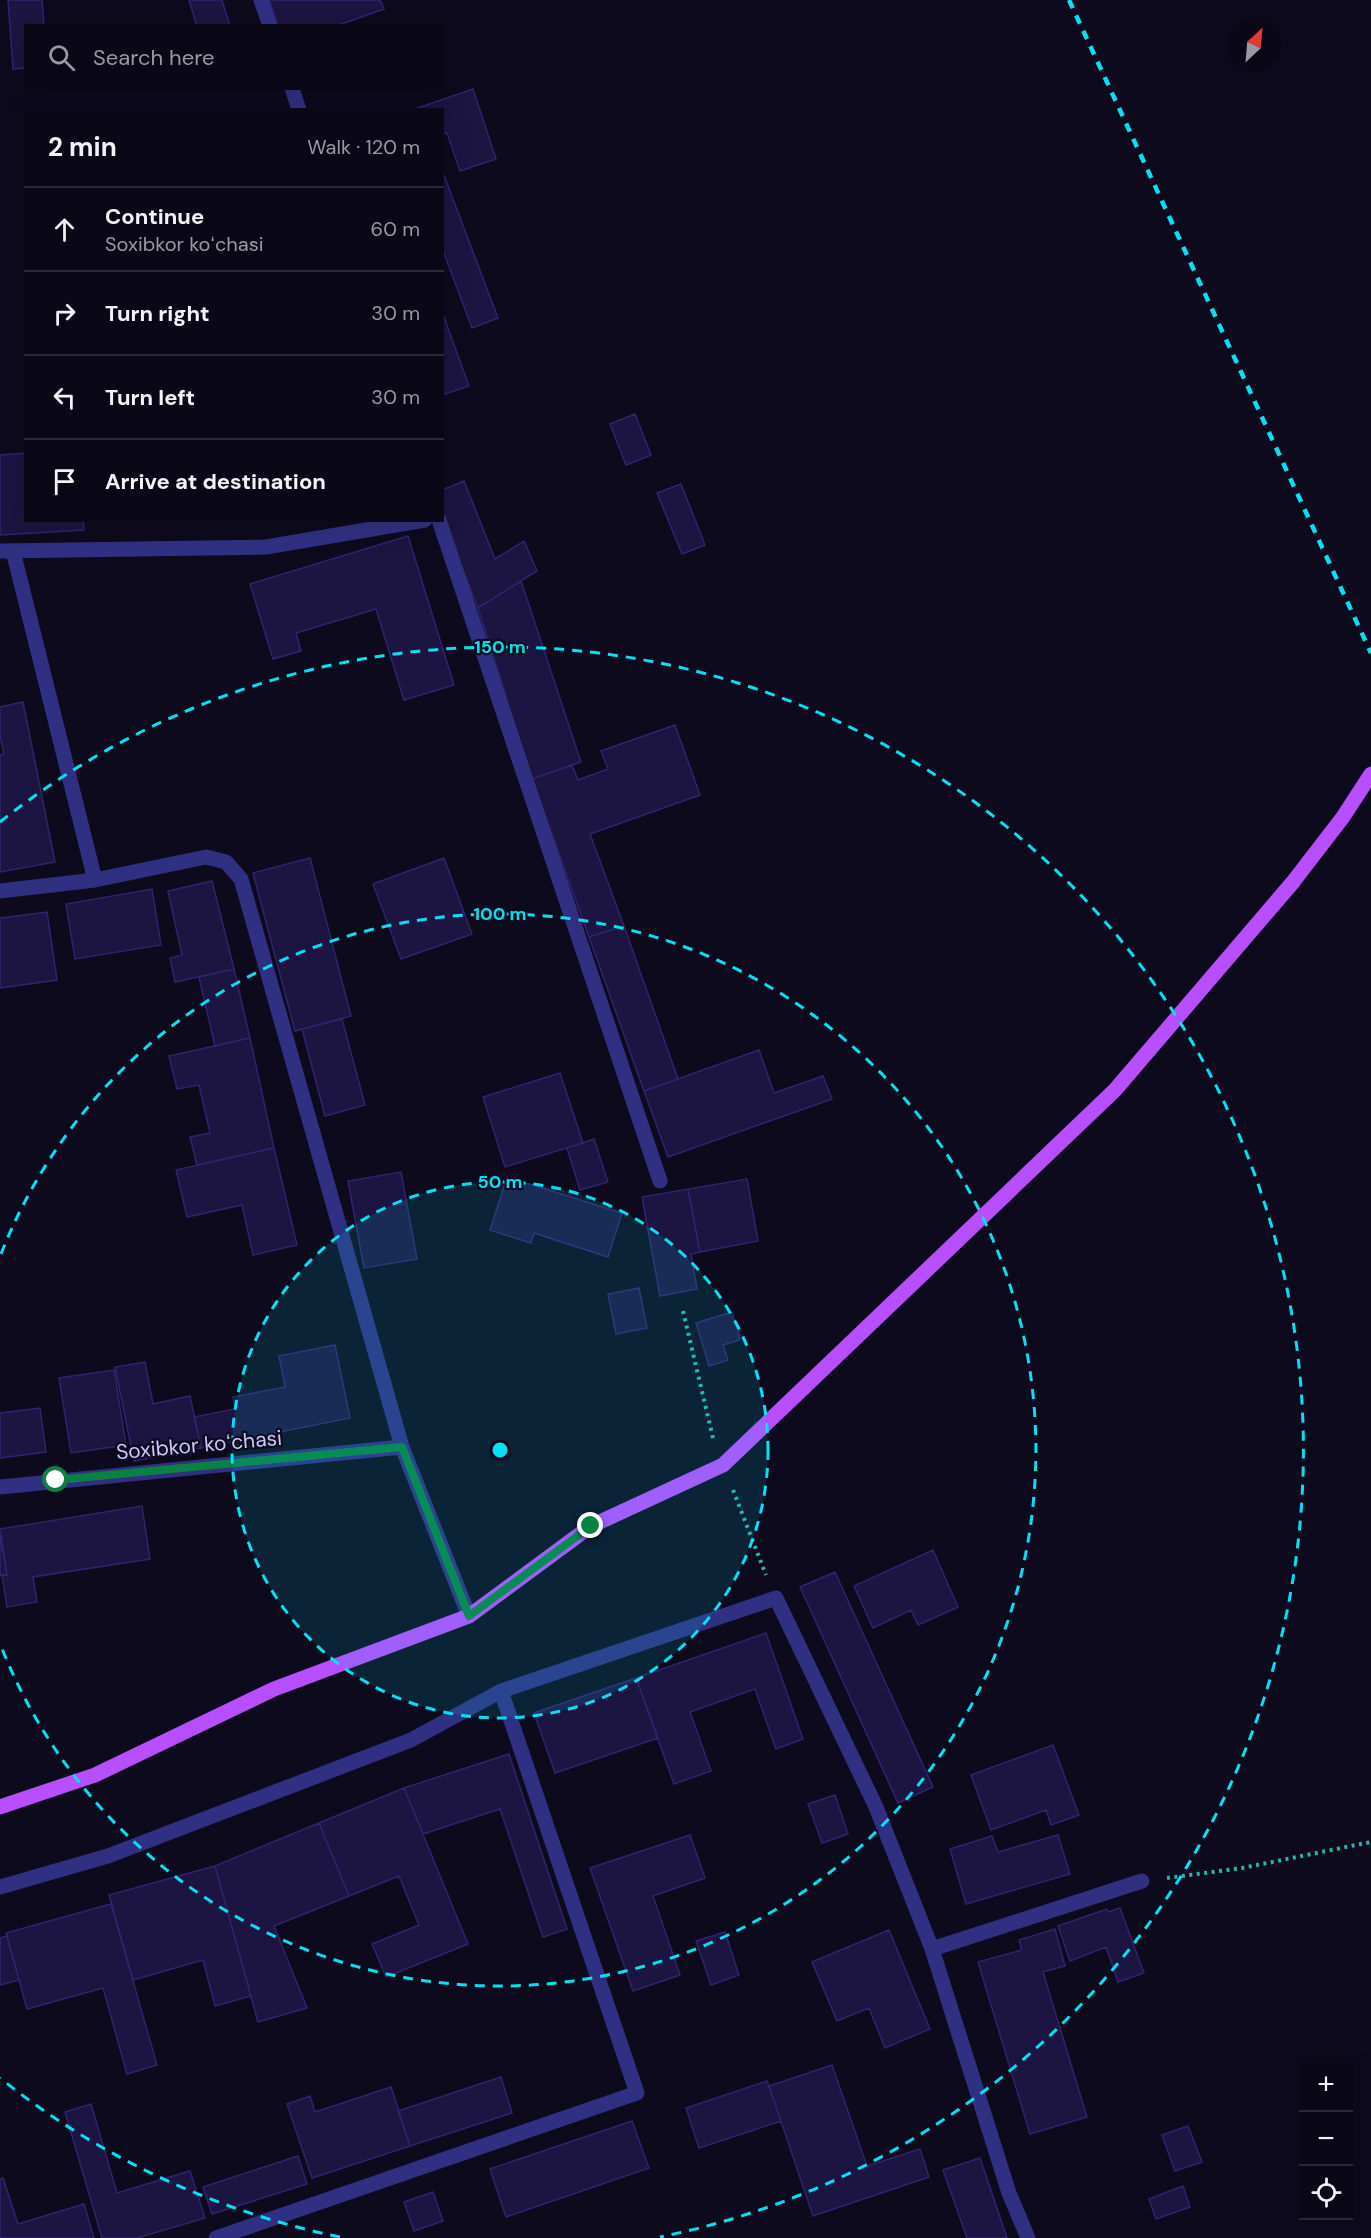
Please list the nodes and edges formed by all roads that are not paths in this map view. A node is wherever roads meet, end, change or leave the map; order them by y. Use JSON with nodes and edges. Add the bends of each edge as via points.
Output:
{"nodes":[{"id":1,"x":261,"y":0,"type":"edge"},
{"id":2,"x":269,"y":24,"type":"edge"},
{"id":3,"x":293,"y":90,"type":"edge"},
{"id":4,"x":298,"y":108,"type":"edge"},
{"id":5,"x":414,"y":522,"type":"edge"},
{"id":6,"x":440,"y":522,"type":"edge"},
{"id":7,"x":6,"y":551,"type":"edge"},
{"id":8,"x":1371,"y":774,"type":"edge"},
{"id":9,"x":95,"y":880,"type":"junction"},
{"id":10,"x":0,"y":891,"type":"edge"},
{"id":11,"x":660,"y":1181,"type":"dead end"},
{"id":12,"x":402,"y":1447,"type":"junction"},
{"id":13,"x":0,"y":1487,"type":"edge"},
{"id":14,"x":469,"y":1616,"type":"junction"},
{"id":15,"x":501,"y":1691,"type":"junction"},
{"id":16,"x":0,"y":1807,"type":"edge"},
{"id":17,"x":1142,"y":1881,"type":"road end"},
{"id":18,"x":0,"y":1887,"type":"edge"},
{"id":19,"x":932,"y":1950,"type":"junction"},
{"id":20,"x":216,"y":2238,"type":"edge"},
{"id":21,"x":1028,"y":2238,"type":"edge"}],
"edges":[{"from":1,"to":2,"type":"street"},
{"from":3,"to":4,"type":"street"},
{"from":5,"to":7,"type":"street","via":[[266,548]]},
{"from":6,"to":11,"type":"street"},
{"from":7,"to":9,"type":"street"},
{"from":8,"to":14,"type":"main road","via":[[1343,817],[1235,952],[1114,1090],[723,1465],[591,1526]]},
{"from":9,"to":10,"type":"street"},
{"from":9,"to":12,"type":"street","via":[[206,857],[226,862],[241,879]]},
{"from":12,"to":13,"type":"street","name":"Soxibkor koʻchasi"},
{"from":12,"to":14,"type":"street"},
{"from":14,"to":16,"type":"main road","via":[[274,1689],[94,1775]]},
{"from":15,"to":18,"type":"street","via":[[411,1740],[108,1856]]},
{"from":15,"to":19,"type":"street","via":[[776,1598],[876,1807]]},
{"from":15,"to":20,"type":"street","via":[[637,2093]]},
{"from":17,"to":19,"type":"street"},
{"from":19,"to":21,"type":"street","via":[[1009,2193]]}]}
